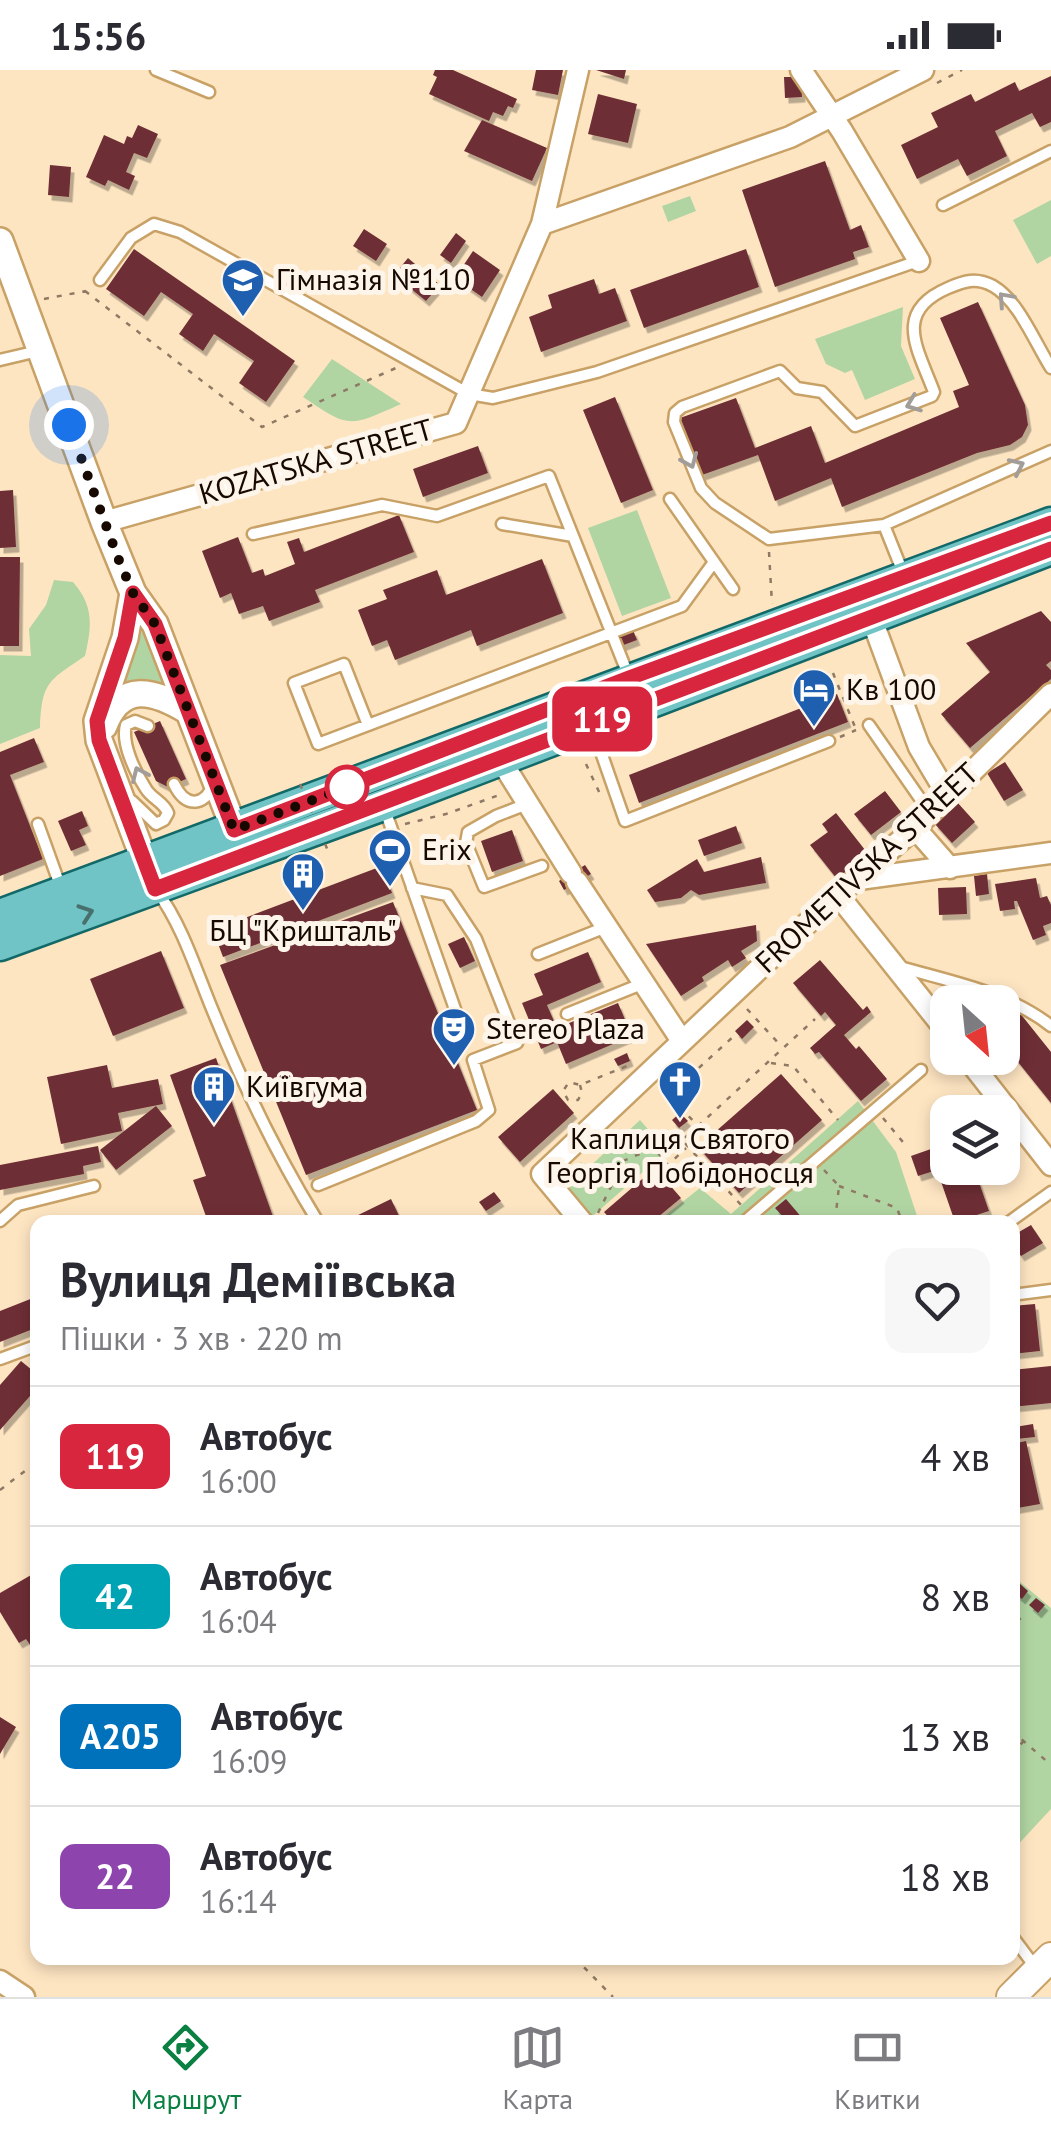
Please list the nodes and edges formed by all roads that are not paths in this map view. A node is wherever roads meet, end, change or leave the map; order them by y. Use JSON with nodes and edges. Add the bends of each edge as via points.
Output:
{"nodes":[{"id":1,"x":156,"y":70,"type":"edge"},
{"id":2,"x":578,"y":70,"type":"edge"},
{"id":3,"x":801,"y":70,"type":"edge"},
{"id":4,"x":923,"y":70,"type":"edge"},
{"id":5,"x":209,"y":92,"type":"dead end"},
{"id":6,"x":832,"y":116,"type":"junction"},
{"id":7,"x":1051,"y":151,"type":"edge"},
{"id":8,"x":943,"y":205,"type":"dead end"},
{"id":9,"x":542,"y":224,"type":"junction"},
{"id":10,"x":2,"y":251,"type":"edge"},
{"id":11,"x":918,"y":261,"type":"joint"},
{"id":12,"x":100,"y":280,"type":"dead end"},
{"id":13,"x":42,"y":350,"type":"junction"},
{"id":14,"x":0,"y":360,"type":"edge"},
{"id":15,"x":1051,"y":368,"type":"edge"},
{"id":16,"x":469,"y":394,"type":"junction"},
{"id":17,"x":1051,"y":450,"type":"edge"},
{"id":18,"x":670,"y":499,"type":"dead end"},
{"id":19,"x":104,"y":522,"type":"junction"},
{"id":20,"x":1051,"y":523,"type":"edge"},
{"id":21,"x":502,"y":524,"type":"dead end"},
{"id":22,"x":884,"y":525,"type":"junction"},
{"id":23,"x":253,"y":534,"type":"dead end"},
{"id":24,"x":572,"y":536,"type":"junction"},
{"id":25,"x":1051,"y":549,"type":"edge"},
{"id":26,"x":714,"y":562,"type":"junction"},
{"id":27,"x":905,"y":579,"type":"junction"},
{"id":28,"x":733,"y":589,"type":"dead end"},
{"id":29,"x":133,"y":593,"type":"junction"},
{"id":30,"x":871,"y":617,"type":"junction"},
{"id":31,"x":611,"y":633,"type":"junction"},
{"id":32,"x":635,"y":691,"type":"junction"},
{"id":33,"x":1051,"y":694,"type":"edge"},
{"id":34,"x":188,"y":711,"type":"junction"},
{"id":35,"x":591,"y":724,"type":"junction"},
{"id":36,"x":368,"y":725,"type":"junction"},
{"id":37,"x":869,"y":725,"type":"dead end"},
{"id":38,"x":148,"y":726,"type":"dead end"},
{"id":39,"x":99,"y":740,"type":"junction"},
{"id":40,"x":829,"y":741,"type":"road end"},
{"id":41,"x":500,"y":759,"type":"junction"},
{"id":42,"x":112,"y":777,"type":"junction"},
{"id":43,"x":215,"y":781,"type":"junction"},
{"id":44,"x":174,"y":784,"type":"dead end"},
{"id":45,"x":523,"y":796,"type":"junction"},
{"id":46,"x":948,"y":796,"type":"junction"},
{"id":47,"x":387,"y":816,"type":"junction"},
{"id":48,"x":922,"y":821,"type":"junction"},
{"id":49,"x":38,"y":824,"type":"dead end"},
{"id":50,"x":240,"y":844,"type":"junction"},
{"id":51,"x":1051,"y":853,"type":"edge"},
{"id":52,"x":542,"y":866,"type":"dead end"},
{"id":53,"x":950,"y":868,"type":"junction"},
{"id":54,"x":150,"y":876,"type":"junction"},
{"id":55,"x":859,"y":879,"type":"junction"},
{"id":56,"x":412,"y":888,"type":"junction"},
{"id":57,"x":63,"y":893,"type":"junction"},
{"id":58,"x":838,"y":894,"type":"junction"},
{"id":59,"x":0,"y":915,"type":"edge"},
{"id":60,"x":606,"y":927,"type":"junction"},
{"id":61,"x":0,"y":944,"type":"edge"},
{"id":62,"x":538,"y":954,"type":"dead end"},
{"id":63,"x":894,"y":965,"type":"junction"},
{"id":64,"x":644,"y":983,"type":"junction"},
{"id":65,"x":930,"y":1010,"type":"edge"},
{"id":66,"x":456,"y":1012,"type":"dead end"},
{"id":67,"x":567,"y":1014,"type":"dead end"},
{"id":68,"x":1051,"y":1026,"type":"edge"},
{"id":69,"x":682,"y":1042,"type":"junction"},
{"id":70,"x":921,"y":1070,"type":"dead end"},
{"id":71,"x":981,"y":1075,"type":"edge"},
{"id":72,"x":1048,"y":1155,"type":"edge"},
{"id":73,"x":318,"y":1184,"type":"dead end"},
{"id":74,"x":94,"y":1186,"type":"dead end"},
{"id":75,"x":1051,"y":1192,"type":"edge"},
{"id":76,"x":314,"y":1215,"type":"edge"},
{"id":77,"x":584,"y":1215,"type":"edge"},
{"id":78,"x":754,"y":1215,"type":"edge"},
{"id":79,"x":1019,"y":1215,"type":"edge"},
{"id":80,"x":0,"y":1221,"type":"edge"},
{"id":81,"x":1051,"y":1290,"type":"edge"},
{"id":82,"x":1020,"y":1294,"type":"edge"},
{"id":83,"x":30,"y":1348,"type":"edge"},
{"id":84,"x":0,"y":1359,"type":"edge"},
{"id":85,"x":1020,"y":1943,"type":"edge"},
{"id":86,"x":1044,"y":1964,"type":"edge"},
{"id":87,"x":0,"y":1980,"type":"edge"},
{"id":88,"x":24,"y":1997,"type":"edge"},
{"id":89,"x":1011,"y":1997,"type":"edge"}],
"edges":[{"from":1,"to":5,"type":"lane"},
{"from":2,"to":9,"type":"street","name":"KOZATSKA STREET"},
{"from":3,"to":6,"type":"street"},
{"from":4,"to":6,"type":"street"},
{"from":6,"to":9,"type":"street","via":[[790,137]]},
{"from":6,"to":11,"type":"street"},
{"from":7,"to":8,"type":"lane"},
{"from":9,"to":16,"type":"street","name":"KOZATSKA STREET"},
{"from":10,"to":13,"type":"street"},
{"from":11,"to":16,"type":"lane","via":[[597,372],[492,398]]},
{"from":12,"to":16,"type":"lane","via":[[132,238],[154,224],[180,232]]},
{"from":13,"to":14,"type":"lane"},
{"from":13,"to":19,"type":"street"},
{"from":15,"to":22,"type":"lane","one_way":true,"via":[[1008,299],[978,280],[966,281],[932,295],[912,324],[932,396],[855,426],[822,392],[798,388],[780,370],[675,413],[702,488],[769,539]]},
{"from":16,"to":19,"type":"street","name":"KOZATSKA STREET","via":[[456,422]]},
{"from":22,"to":17,"type":"lane","one_way":true},
{"from":18,"to":26,"type":"lane"},
{"from":19,"to":29,"type":"street"},
{"from":20,"to":27,"type":"main road"},
{"from":21,"to":24,"type":"lane"},
{"from":22,"to":27,"type":"lane"},
{"from":23,"to":24,"type":"lane","via":[[382,505],[438,516],[549,476]]},
{"from":24,"to":31,"type":"lane"},
{"from":25,"to":30,"type":"main road"},
{"from":26,"to":28,"type":"lane"},
{"from":26,"to":31,"type":"lane","via":[[682,606]]},
{"from":27,"to":32,"type":"main road"},
{"from":29,"to":34,"type":"street","via":[[155,624]]},
{"from":29,"to":39,"type":"street","via":[[97,721]]},
{"from":30,"to":32,"type":"main road"},
{"from":30,"to":46,"type":"street","via":[[919,747]]},
{"from":31,"to":32,"type":"lane"},
{"from":31,"to":36,"type":"lane"},
{"from":32,"to":35,"type":"main road"},
{"from":32,"to":50,"type":"main road"},
{"from":33,"to":46,"type":"street","name":"FROMETIVSKA STREET"},
{"from":34,"to":39,"type":"street","via":[[162,695],[139,693],[108,714]]},
{"from":34,"to":43,"type":"street"},
{"from":35,"to":40,"type":"lane","via":[[625,821]]},
{"from":35,"to":41,"type":"main road"},
{"from":36,"to":36,"type":"lane","via":[[318,744],[294,683],[344,664]]},
{"from":37,"to":48,"type":"lane"},
{"from":42,"to":38,"type":"lane","one_way":true,"via":[[147,819],[164,820],[166,806],[146,790],[123,737],[134,721]]},
{"from":39,"to":42,"type":"street"},
{"from":41,"to":45,"type":"street"},
{"from":41,"to":47,"type":"main road"},
{"from":42,"to":54,"type":"street"},
{"from":43,"to":44,"type":"lane","via":[[195,804]]},
{"from":43,"to":50,"type":"street"},
{"from":45,"to":52,"type":"lane","via":[[468,832],[466,844],[484,888]]},
{"from":45,"to":60,"type":"street"},
{"from":46,"to":48,"type":"street","name":"FROMETIVSKA STREET"},
{"from":47,"to":50,"type":"main road"},
{"from":47,"to":56,"type":"lane"},
{"from":48,"to":53,"type":"street"},
{"from":48,"to":55,"type":"street","name":"FROMETIVSKA STREET"},
{"from":49,"to":57,"type":"lane"},
{"from":50,"to":54,"type":"main road"},
{"from":51,"to":53,"type":"street"},
{"from":53,"to":55,"type":"street"},
{"from":54,"to":57,"type":"main road"},
{"from":61,"to":54,"type":"main road","one_way":true},
{"from":54,"to":76,"type":"lane"},
{"from":55,"to":58,"type":"street","name":"FROMETIVSKA STREET"},
{"from":56,"to":66,"type":"lane"},
{"from":56,"to":73,"type":"lane","via":[[447,895],[476,939],[516,1042],[473,1060],[489,1110],[476,1120]]},
{"from":57,"to":59,"type":"main road"},
{"from":58,"to":63,"type":"street"},
{"from":58,"to":69,"type":"street","name":"FROMETIVSKA STREET"},
{"from":60,"to":62,"type":"lane"},
{"from":60,"to":64,"type":"street"},
{"from":63,"to":65,"type":"street"},
{"from":63,"to":68,"type":"lane","via":[[992,994]]},
{"from":64,"to":67,"type":"lane"},
{"from":64,"to":69,"type":"street"},
{"from":69,"to":77,"type":"street","name":"FROMETIVSKA STREET","via":[[542,1174]]},
{"from":70,"to":78,"type":"lane"},
{"from":71,"to":72,"type":"street"},
{"from":74,"to":80,"type":"lane","via":[[18,1205]]},
{"from":75,"to":79,"type":"lane"},
{"from":81,"to":82,"type":"lane"},
{"from":83,"to":84,"type":"lane"},
{"from":85,"to":86,"type":"lane"},
{"from":86,"to":89,"type":"main road"},
{"from":87,"to":88,"type":"street"}]}
